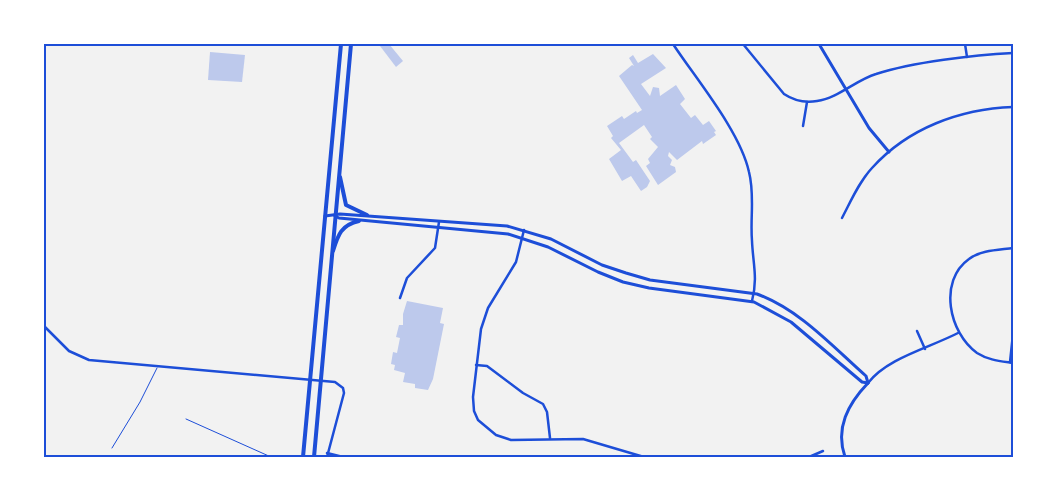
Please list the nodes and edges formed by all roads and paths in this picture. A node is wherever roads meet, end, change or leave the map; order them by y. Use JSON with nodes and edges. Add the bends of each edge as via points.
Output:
{"nodes":[{"id":1,"x":341,"y":44,"type":"edge"},
{"id":2,"x":350,"y":44,"type":"edge"},
{"id":3,"x":673,"y":44,"type":"edge"},
{"id":4,"x":743,"y":44,"type":"edge"},
{"id":5,"x":819,"y":44,"type":"edge"},
{"id":6,"x":966,"y":44,"type":"edge"},
{"id":7,"x":1013,"y":52,"type":"edge"},
{"id":8,"x":968,"y":58,"type":"junction"},
{"id":9,"x":846,"y":88,"type":"junction"},
{"id":10,"x":807,"y":102,"type":"junction"},
{"id":11,"x":1013,"y":107,"type":"edge"},
{"id":12,"x":804,"y":126,"type":"dead end"},
{"id":13,"x":890,"y":152,"type":"junction"},
{"id":14,"x":339,"y":169,"type":"junction"},
{"id":15,"x":334,"y":215,"type":"junction"},
{"id":16,"x":367,"y":215,"type":"junction"},
{"id":17,"x":324,"y":216,"type":"junction"},
{"id":18,"x":842,"y":218,"type":"dead end"},
{"id":19,"x":359,"y":221,"type":"junction"},
{"id":20,"x":439,"y":222,"type":"junction"},
{"id":21,"x":439,"y":229,"type":"junction"},
{"id":22,"x":524,"y":230,"type":"junction"},
{"id":23,"x":522,"y":238,"type":"junction"},
{"id":24,"x":1013,"y":248,"type":"edge"},
{"id":25,"x":331,"y":258,"type":"junction"},
{"id":26,"x":754,"y":293,"type":"junction"},
{"id":27,"x":400,"y":298,"type":"dead end"},
{"id":28,"x":752,"y":301,"type":"junction"},
{"id":29,"x":44,"y":326,"type":"edge"},
{"id":30,"x":917,"y":331,"type":"dead end"},
{"id":31,"x":958,"y":333,"type":"junction"},
{"id":32,"x":1013,"y":334,"type":"edge"},
{"id":33,"x":925,"y":349,"type":"junction"},
{"id":34,"x":1012,"y":362,"type":"edge"},
{"id":35,"x":476,"y":365,"type":"junction"},
{"id":36,"x":157,"y":367,"type":"junction"},
{"id":37,"x":310,"y":379,"type":"junction"},
{"id":38,"x":320,"y":380,"type":"junction"},
{"id":39,"x":868,"y":383,"type":"junction"},
{"id":40,"x":186,"y":419,"type":"dead end"},
{"id":41,"x":550,"y":438,"type":"junction"},
{"id":42,"x":112,"y":448,"type":"dead end"},
{"id":43,"x":823,"y":451,"type":"dead end"},
{"id":44,"x":327,"y":453,"type":"junction"},
{"id":45,"x":271,"y":457,"type":"edge"},
{"id":46,"x":303,"y":457,"type":"edge"},
{"id":47,"x":314,"y":457,"type":"edge"},
{"id":48,"x":327,"y":457,"type":"edge"},
{"id":49,"x":344,"y":457,"type":"edge"},
{"id":50,"x":644,"y":457,"type":"edge"},
{"id":51,"x":809,"y":457,"type":"edge"},
{"id":52,"x":845,"y":457,"type":"edge"}],
"edges":[{"from":1,"to":17,"type":"main road"},
{"from":2,"to":14,"type":"main road"},
{"from":3,"to":26,"type":"street","via":[[724,120],[746,162],[752,200]]},
{"from":4,"to":10,"type":"street","via":[[784,94]]},
{"from":5,"to":9,"type":"main road"},
{"from":6,"to":8,"type":"street"},
{"from":7,"to":8,"type":"street"},
{"from":8,"to":9,"type":"street","via":[[887,71]]},
{"from":9,"to":10,"type":"street","via":[[820,101]]},
{"from":9,"to":13,"type":"main road","via":[[869,128]]},
{"from":10,"to":12,"type":"street"},
{"from":11,"to":13,"type":"street","via":[[973,112],[934,123]]},
{"from":13,"to":18,"type":"street","via":[[862,181]]},
{"from":14,"to":15,"type":"main road"},
{"from":14,"to":16,"type":"main road","via":[[342,198],[346,205]]},
{"from":15,"to":16,"type":"main road"},
{"from":15,"to":17,"type":"main road"},
{"from":15,"to":19,"type":"main road"},
{"from":15,"to":25,"type":"main road"},
{"from":16,"to":20,"type":"main road"},
{"from":17,"to":37,"type":"main road"},
{"from":19,"to":21,"type":"main road"},
{"from":19,"to":25,"type":"main road","via":[[342,229]]},
{"from":20,"to":21,"type":"street"},
{"from":20,"to":22,"type":"main road"},
{"from":21,"to":23,"type":"main road"},
{"from":21,"to":27,"type":"street","via":[[434,248],[407,278]]},
{"from":22,"to":23,"type":"street"},
{"from":22,"to":26,"type":"main road","via":[[551,239],[602,265],[650,280]]},
{"from":23,"to":28,"type":"main road","via":[[623,282]]},
{"from":23,"to":35,"type":"street","via":[[516,262],[488,308],[481,329]]},
{"from":24,"to":31,"type":"street","via":[[975,256],[958,271],[951,287],[953,318]]},
{"from":25,"to":38,"type":"main road"},
{"from":26,"to":28,"type":"street"},
{"from":26,"to":39,"type":"main road","via":[[771,299],[796,315],[866,376]]},
{"from":28,"to":39,"type":"main road","via":[[774,310],[791,322],[862,382]]},
{"from":29,"to":36,"type":"street","via":[[61,344],[79,356],[100,362]]},
{"from":30,"to":33,"type":"street"},
{"from":31,"to":33,"type":"street"},
{"from":31,"to":34,"type":"street","via":[[979,354],[996,361]]},
{"from":32,"to":34,"type":"street"},
{"from":33,"to":39,"type":"street","via":[[886,366]]},
{"from":35,"to":41,"type":"street","via":[[487,366],[543,404]]},
{"from":35,"to":41,"type":"street","via":[[474,411],[484,427],[510,440]]},
{"from":36,"to":37,"type":"street"},
{"from":36,"to":42,"type":"lane"},
{"from":37,"to":38,"type":"street"},
{"from":37,"to":46,"type":"main road"},
{"from":38,"to":44,"type":"street","via":[[335,382],[344,390]]},
{"from":38,"to":47,"type":"main road"},
{"from":39,"to":52,"type":"main road","via":[[845,414],[841,440]]},
{"from":40,"to":45,"type":"lane"},
{"from":41,"to":50,"type":"street","via":[[583,439]]},
{"from":43,"to":51,"type":"street"},
{"from":44,"to":48,"type":"street"},
{"from":44,"to":49,"type":"street"}]}
